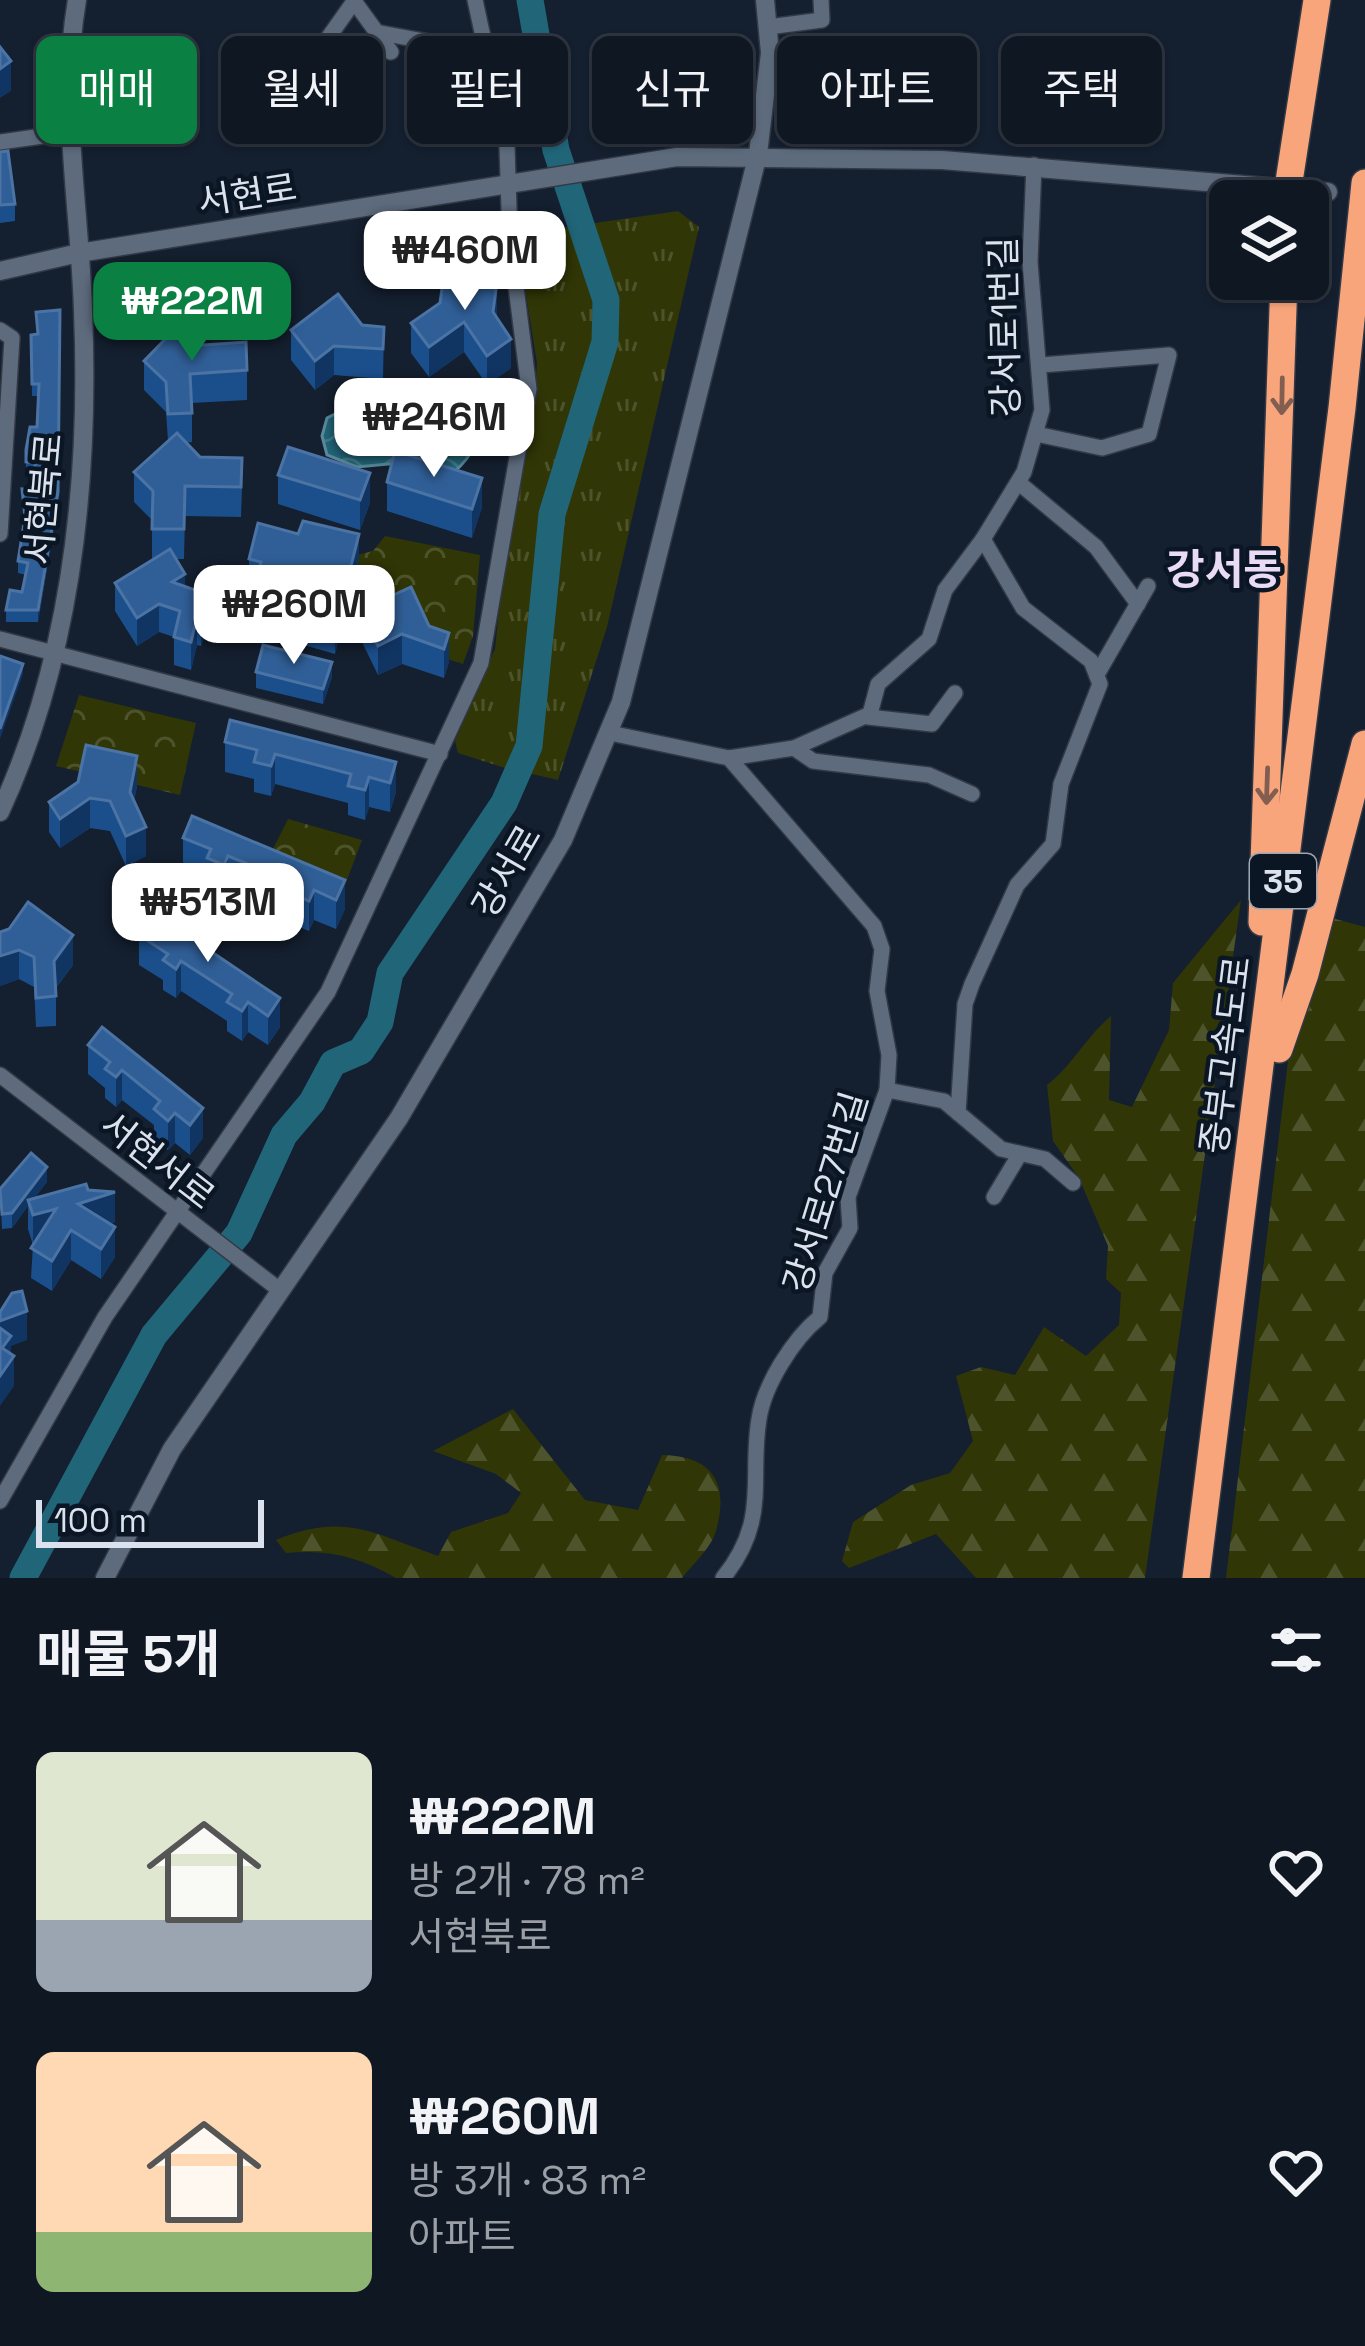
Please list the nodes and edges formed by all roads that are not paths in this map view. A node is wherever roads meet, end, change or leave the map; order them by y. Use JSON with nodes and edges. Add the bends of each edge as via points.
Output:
{"nodes":[{"id":1,"x":77,"y":0,"type":"edge"},
{"id":2,"x":475,"y":0,"type":"edge"},
{"id":3,"x":766,"y":0,"type":"edge"},
{"id":4,"x":821,"y":0,"type":"edge"},
{"id":5,"x":1317,"y":0,"type":"edge"},
{"id":6,"x":354,"y":1,"type":"edge"},
{"id":7,"x":768,"y":27,"type":"junction"},
{"id":8,"x":381,"y":33,"type":"junction"},
{"id":9,"x":75,"y":36,"type":"edge"},
{"id":10,"x":329,"y":36,"type":"edge"},
{"id":11,"x":484,"y":36,"type":"edge"},
{"id":12,"x":407,"y":38,"type":"edge"},
{"id":13,"x":391,"y":52,"type":"dead end"},
{"id":14,"x":36,"y":137,"type":"edge"},
{"id":15,"x":0,"y":142,"type":"edge"},
{"id":16,"x":72,"y":144,"type":"edge"},
{"id":17,"x":506,"y":144,"type":"edge"},
{"id":18,"x":758,"y":154,"type":"junction"},
{"id":19,"x":1034,"y":165,"type":"junction"},
{"id":20,"x":1288,"y":180,"type":"edge"},
{"id":21,"x":1365,"y":183,"type":"edge"},
{"id":22,"x":506,"y":186,"type":"junction"},
{"id":23,"x":1209,"y":186,"type":"edge"},
{"id":24,"x":80,"y":253,"type":"junction"},
{"id":25,"x":0,"y":271,"type":"edge"},
{"id":26,"x":1284,"y":300,"type":"edge"},
{"id":27,"x":0,"y":330,"type":"edge"},
{"id":28,"x":1365,"y":353,"type":"edge"},
{"id":29,"x":1041,"y":365,"type":"junction"},
{"id":30,"x":1036,"y":434,"type":"junction"},
{"id":31,"x":1019,"y":483,"type":"junction"},
{"id":32,"x":0,"y":534,"type":"edge"},
{"id":33,"x":983,"y":539,"type":"junction"},
{"id":34,"x":1148,"y":586,"type":"dead end"},
{"id":35,"x":1138,"y":604,"type":"junction"},
{"id":36,"x":0,"y":639,"type":"edge"},
{"id":37,"x":55,"y":656,"type":"junction"},
{"id":38,"x":1099,"y":671,"type":"junction"},
{"id":39,"x":955,"y":693,"type":"dead end"},
{"id":40,"x":868,"y":717,"type":"junction"},
{"id":41,"x":610,"y":733,"type":"junction"},
{"id":42,"x":1365,"y":744,"type":"edge"},
{"id":43,"x":794,"y":748,"type":"junction"},
{"id":44,"x":440,"y":754,"type":"junction"},
{"id":45,"x":729,"y":758,"type":"junction"},
{"id":46,"x":972,"y":794,"type":"dead end"},
{"id":47,"x":0,"y":812,"type":"edge"},
{"id":48,"x":1270,"y":1047,"type":"junction"},
{"id":49,"x":0,"y":1075,"type":"edge"},
{"id":50,"x":887,"y":1090,"type":"junction"},
{"id":51,"x":958,"y":1113,"type":"junction"},
{"id":52,"x":1018,"y":1156,"type":"junction"},
{"id":53,"x":1072,"y":1183,"type":"dead end"},
{"id":54,"x":994,"y":1198,"type":"dead end"},
{"id":55,"x":184,"y":1220,"type":"junction"},
{"id":56,"x":281,"y":1291,"type":"junction"},
{"id":57,"x":0,"y":1502,"type":"edge"},
{"id":58,"x":105,"y":1578,"type":"edge"},
{"id":59,"x":723,"y":1578,"type":"edge"},
{"id":60,"x":1196,"y":1578,"type":"edge"},
{"id":61,"x":1214,"y":1578,"type":"edge"}],
"edges":[{"from":1,"to":9,"type":"street","name":"서현북로"},
{"from":2,"to":11,"type":"street"},
{"from":3,"to":7,"type":"street","name":"강서로"},
{"from":4,"to":7,"type":"street","via":[[822,20]]},
{"from":5,"to":20,"type":"highway"},
{"from":6,"to":8,"type":"street"},
{"from":6,"to":10,"type":"street"},
{"from":7,"to":18,"type":"street","name":"강서로"},
{"from":8,"to":12,"type":"street"},
{"from":8,"to":13,"type":"street"},
{"from":14,"to":15,"type":"street"},
{"from":16,"to":24,"type":"street","name":"서현북로"},
{"from":17,"to":22,"type":"street"},
{"from":18,"to":19,"type":"street","name":"서현로"},
{"from":18,"to":22,"type":"street","name":"서현로","via":[[677,157]]},
{"from":18,"to":41,"type":"street","name":"강서로"},
{"from":19,"to":23,"type":"street","name":"서현로"},
{"from":19,"to":29,"type":"street","name":"강서로1번길","via":[[1030,262]]},
{"from":21,"to":48,"type":"highway","name":"중부고속도로","number":"35"},
{"from":22,"to":24,"type":"street","name":"서현로"},
{"from":22,"to":44,"type":"street","via":[[530,389],[490,632]]},
{"from":24,"to":25,"type":"street","name":"서현로"},
{"from":24,"to":37,"type":"street","name":"서현북로","via":[[76,555]]},
{"from":26,"to":48,"type":"highway","one_way":true},
{"from":27,"to":32,"type":"street","via":[[12,338],[12,378]]},
{"from":28,"to":48,"type":"highway","name":"중부고속도로","number":"35"},
{"from":29,"to":30,"type":"street","name":"강서로1번길"},
{"from":29,"to":30,"type":"street","via":[[1169,355],[1149,434],[1102,448]]},
{"from":30,"to":31,"type":"street","name":"강서로1번길"},
{"from":31,"to":33,"type":"street","name":"강서로1번길"},
{"from":31,"to":35,"type":"street","via":[[1096,547]]},
{"from":33,"to":38,"type":"street","via":[[1023,608]]},
{"from":33,"to":40,"type":"street","name":"강서로1번길","via":[[945,590],[929,639],[878,684]]},
{"from":34,"to":35,"type":"street"},
{"from":35,"to":38,"type":"street"},
{"from":36,"to":37,"type":"street"},
{"from":37,"to":44,"type":"street"},
{"from":37,"to":47,"type":"street","name":"서현북로"},
{"from":38,"to":51,"type":"street","via":[[1093,715],[1061,784],[1053,844],[1017,885],[972,984]]},
{"from":39,"to":40,"type":"street","via":[[932,724]]},
{"from":40,"to":43,"type":"street"},
{"from":41,"to":45,"type":"street"},
{"from":41,"to":56,"type":"street","name":"강서로","via":[[563,839],[399,1118]]},
{"from":42,"to":48,"type":"highway","via":[[1304,974]]},
{"from":43,"to":45,"type":"street"},
{"from":43,"to":46,"type":"street","via":[[813,761],[929,775]]},
{"from":44,"to":55,"type":"street","via":[[328,992]]},
{"from":45,"to":50,"type":"street","name":"강서로27번길","via":[[874,926],[882,949],[877,991]]},
{"from":48,"to":60,"type":"highway","name":"중부고속도로","number":"35"},
{"from":48,"to":61,"type":"highway","name":"중부고속도로","number":"35"},
{"from":49,"to":55,"type":"street","name":"서현서로"},
{"from":50,"to":51,"type":"street","via":[[927,1096]]},
{"from":50,"to":59,"type":"street","name":"강서로27번길","via":[[848,1197],[850,1228],[825,1273],[820,1317],[804,1330],[762,1405],[753,1515]]},
{"from":51,"to":52,"type":"street"},
{"from":52,"to":53,"type":"street","via":[[1045,1159]]},
{"from":52,"to":54,"type":"street"},
{"from":55,"to":56,"type":"street","name":"서현서로"},
{"from":55,"to":57,"type":"street","via":[[73,1367]]},
{"from":56,"to":58,"type":"street","name":"강서로","via":[[172,1449]]}]}
